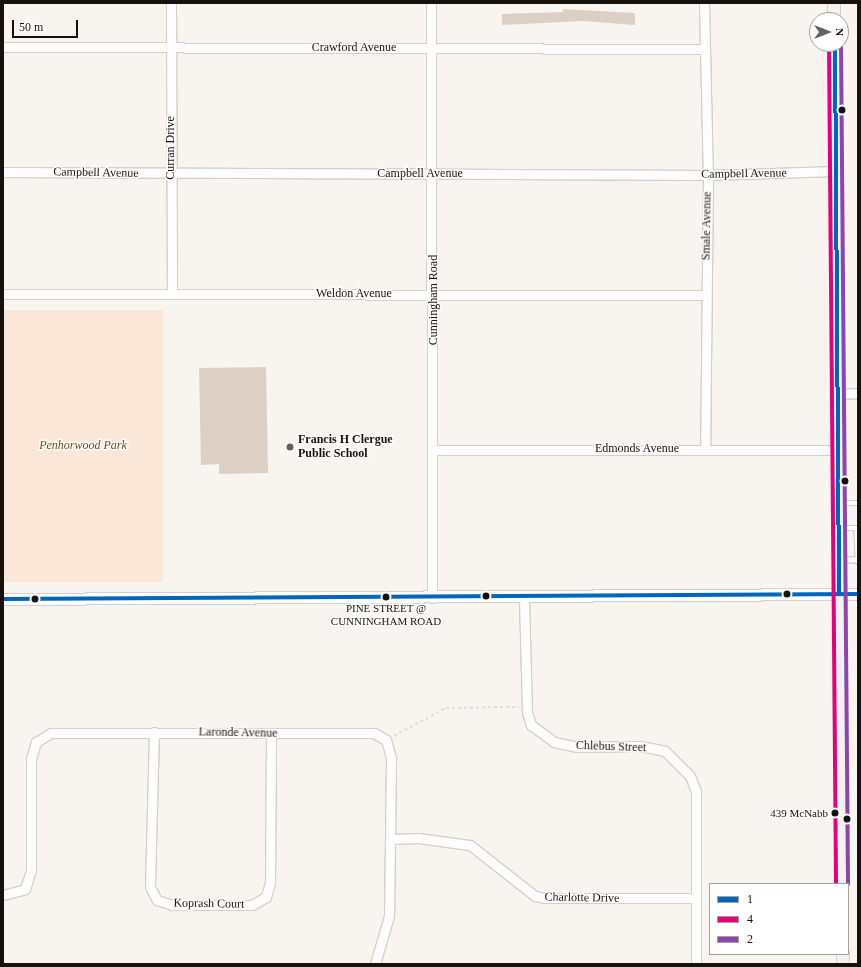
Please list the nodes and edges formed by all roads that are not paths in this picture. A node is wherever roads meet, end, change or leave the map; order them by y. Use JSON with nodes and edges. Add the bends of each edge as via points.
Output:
{"nodes":[{"id":1,"x":171,"y":3,"type":"edge"},
{"id":2,"x":431,"y":3,"type":"edge"},
{"id":3,"x":704,"y":3,"type":"edge"},
{"id":4,"x":3,"y":47,"type":"edge"},
{"id":5,"x":172,"y":48,"type":"junction"},
{"id":6,"x":432,"y":48,"type":"junction"},
{"id":7,"x":704,"y":49,"type":"junction"},
{"id":8,"x":835,"y":52,"type":"edge"},
{"id":9,"x":836,"y":171,"type":"junction"},
{"id":10,"x":3,"y":172,"type":"edge"},
{"id":11,"x":433,"y":174,"type":"junction"},
{"id":12,"x":171,"y":175,"type":"junction"},
{"id":13,"x":708,"y":175,"type":"junction"},
{"id":14,"x":3,"y":294,"type":"edge"},
{"id":15,"x":172,"y":294,"type":"junction"},
{"id":16,"x":434,"y":294,"type":"junction"},
{"id":17,"x":705,"y":295,"type":"junction"},
{"id":18,"x":839,"y":394,"type":"junction"},
{"id":19,"x":858,"y":394,"type":"edge"},
{"id":20,"x":705,"y":448,"type":"junction"},
{"id":21,"x":434,"y":450,"type":"junction"},
{"id":22,"x":840,"y":450,"type":"junction"},
{"id":23,"x":840,"y":503,"type":"junction"},
{"id":24,"x":858,"y":503,"type":"edge"},
{"id":25,"x":839,"y":528,"type":"junction"},
{"id":26,"x":858,"y":528,"type":"edge"},
{"id":27,"x":839,"y":560,"type":"junction"},
{"id":28,"x":858,"y":560,"type":"edge"},
{"id":29,"x":839,"y":594,"type":"junction"},
{"id":30,"x":858,"y":594,"type":"edge"},
{"id":31,"x":432,"y":598,"type":"junction"},
{"id":32,"x":524,"y":598,"type":"junction"},
{"id":33,"x":3,"y":599,"type":"edge"},
{"id":34,"x":154,"y":732,"type":"junction"},
{"id":35,"x":271,"y":734,"type":"junction"},
{"id":36,"x":391,"y":839,"type":"junction"},
{"id":37,"x":842,"y":883,"type":"edge"},
{"id":38,"x":3,"y":895,"type":"edge"},
{"id":39,"x":696,"y":898,"type":"junction"},
{"id":40,"x":375,"y":964,"type":"edge"},
{"id":41,"x":696,"y":964,"type":"edge"}],
"edges":[{"from":1,"to":5,"type":"street","name":"Curran Drive"},
{"from":2,"to":6,"type":"street","name":"Cunningham Road"},
{"from":3,"to":7,"type":"street","name":"Smale Avenue"},
{"from":4,"to":5,"type":"street","name":"Crawford Avenue"},
{"from":5,"to":6,"type":"street","name":"Crawford Avenue"},
{"from":5,"to":12,"type":"street","name":"Curran Drive"},
{"from":6,"to":7,"type":"street","name":"Crawford Avenue"},
{"from":6,"to":11,"type":"street","name":"Cunningham Road"},
{"from":7,"to":13,"type":"street","name":"Smale Avenue"},
{"from":8,"to":9,"type":"main road"},
{"from":9,"to":13,"type":"street","name":"Campbell Avenue"},
{"from":9,"to":18,"type":"main road"},
{"from":10,"to":12,"type":"street","name":"Campbell Avenue"},
{"from":11,"to":12,"type":"street","name":"Campbell Avenue"},
{"from":11,"to":13,"type":"street","name":"Campbell Avenue"},
{"from":11,"to":16,"type":"street","name":"Cunningham Road"},
{"from":12,"to":15,"type":"street","name":"Curran Drive"},
{"from":13,"to":17,"type":"street","name":"Smale Avenue"},
{"from":14,"to":15,"type":"street","name":"Weldon Avenue"},
{"from":15,"to":16,"type":"street","name":"Weldon Avenue"},
{"from":16,"to":17,"type":"street","name":"Weldon Avenue"},
{"from":16,"to":21,"type":"street","name":"Cunningham Road"},
{"from":17,"to":20,"type":"street","name":"Smale Avenue"},
{"from":18,"to":19,"type":"street"},
{"from":18,"to":22,"type":"main road"},
{"from":20,"to":21,"type":"street","name":"Edmonds Avenue"},
{"from":20,"to":22,"type":"street","name":"Edmonds Avenue"},
{"from":21,"to":31,"type":"street","name":"Cunningham Road"},
{"from":22,"to":23,"type":"main road"},
{"from":23,"to":24,"type":"lane"},
{"from":23,"to":25,"type":"main road"},
{"from":25,"to":26,"type":"lane"},
{"from":25,"to":27,"type":"main road"},
{"from":26,"to":28,"type":"lane"},
{"from":27,"to":28,"type":"lane"},
{"from":27,"to":29,"type":"main road"},
{"from":29,"to":30,"type":"street"},
{"from":29,"to":32,"type":"street"},
{"from":29,"to":37,"type":"main road"},
{"from":31,"to":32,"type":"street"},
{"from":31,"to":33,"type":"street"},
{"from":32,"to":39,"type":"street","name":"Chlebus Street","via":[[527,707],[531,725],[554,742],[577,747],[640,746],[665,751],[681,765],[696,792]]},
{"from":34,"to":35,"type":"street","name":"Laronde Avenue"},
{"from":34,"to":35,"type":"street","name":"Koprash Court","via":[[150,887],[157,900],[172,905],[252,905],[266,898],[270,882]]},
{"from":34,"to":38,"type":"street","name":"Laronde Avenue","via":[[50,733],[36,742],[31,759],[31,871],[25,889]]},
{"from":35,"to":36,"type":"street","name":"Laronde Avenue","via":[[374,733],[386,740],[391,758]]},
{"from":36,"to":39,"type":"street","name":"Charlotte Drive","via":[[418,838],[470,845],[535,896],[545,898]]},
{"from":36,"to":40,"type":"street","via":[[389,916]]},
{"from":39,"to":41,"type":"street","name":"Chlebus Street"}]}
